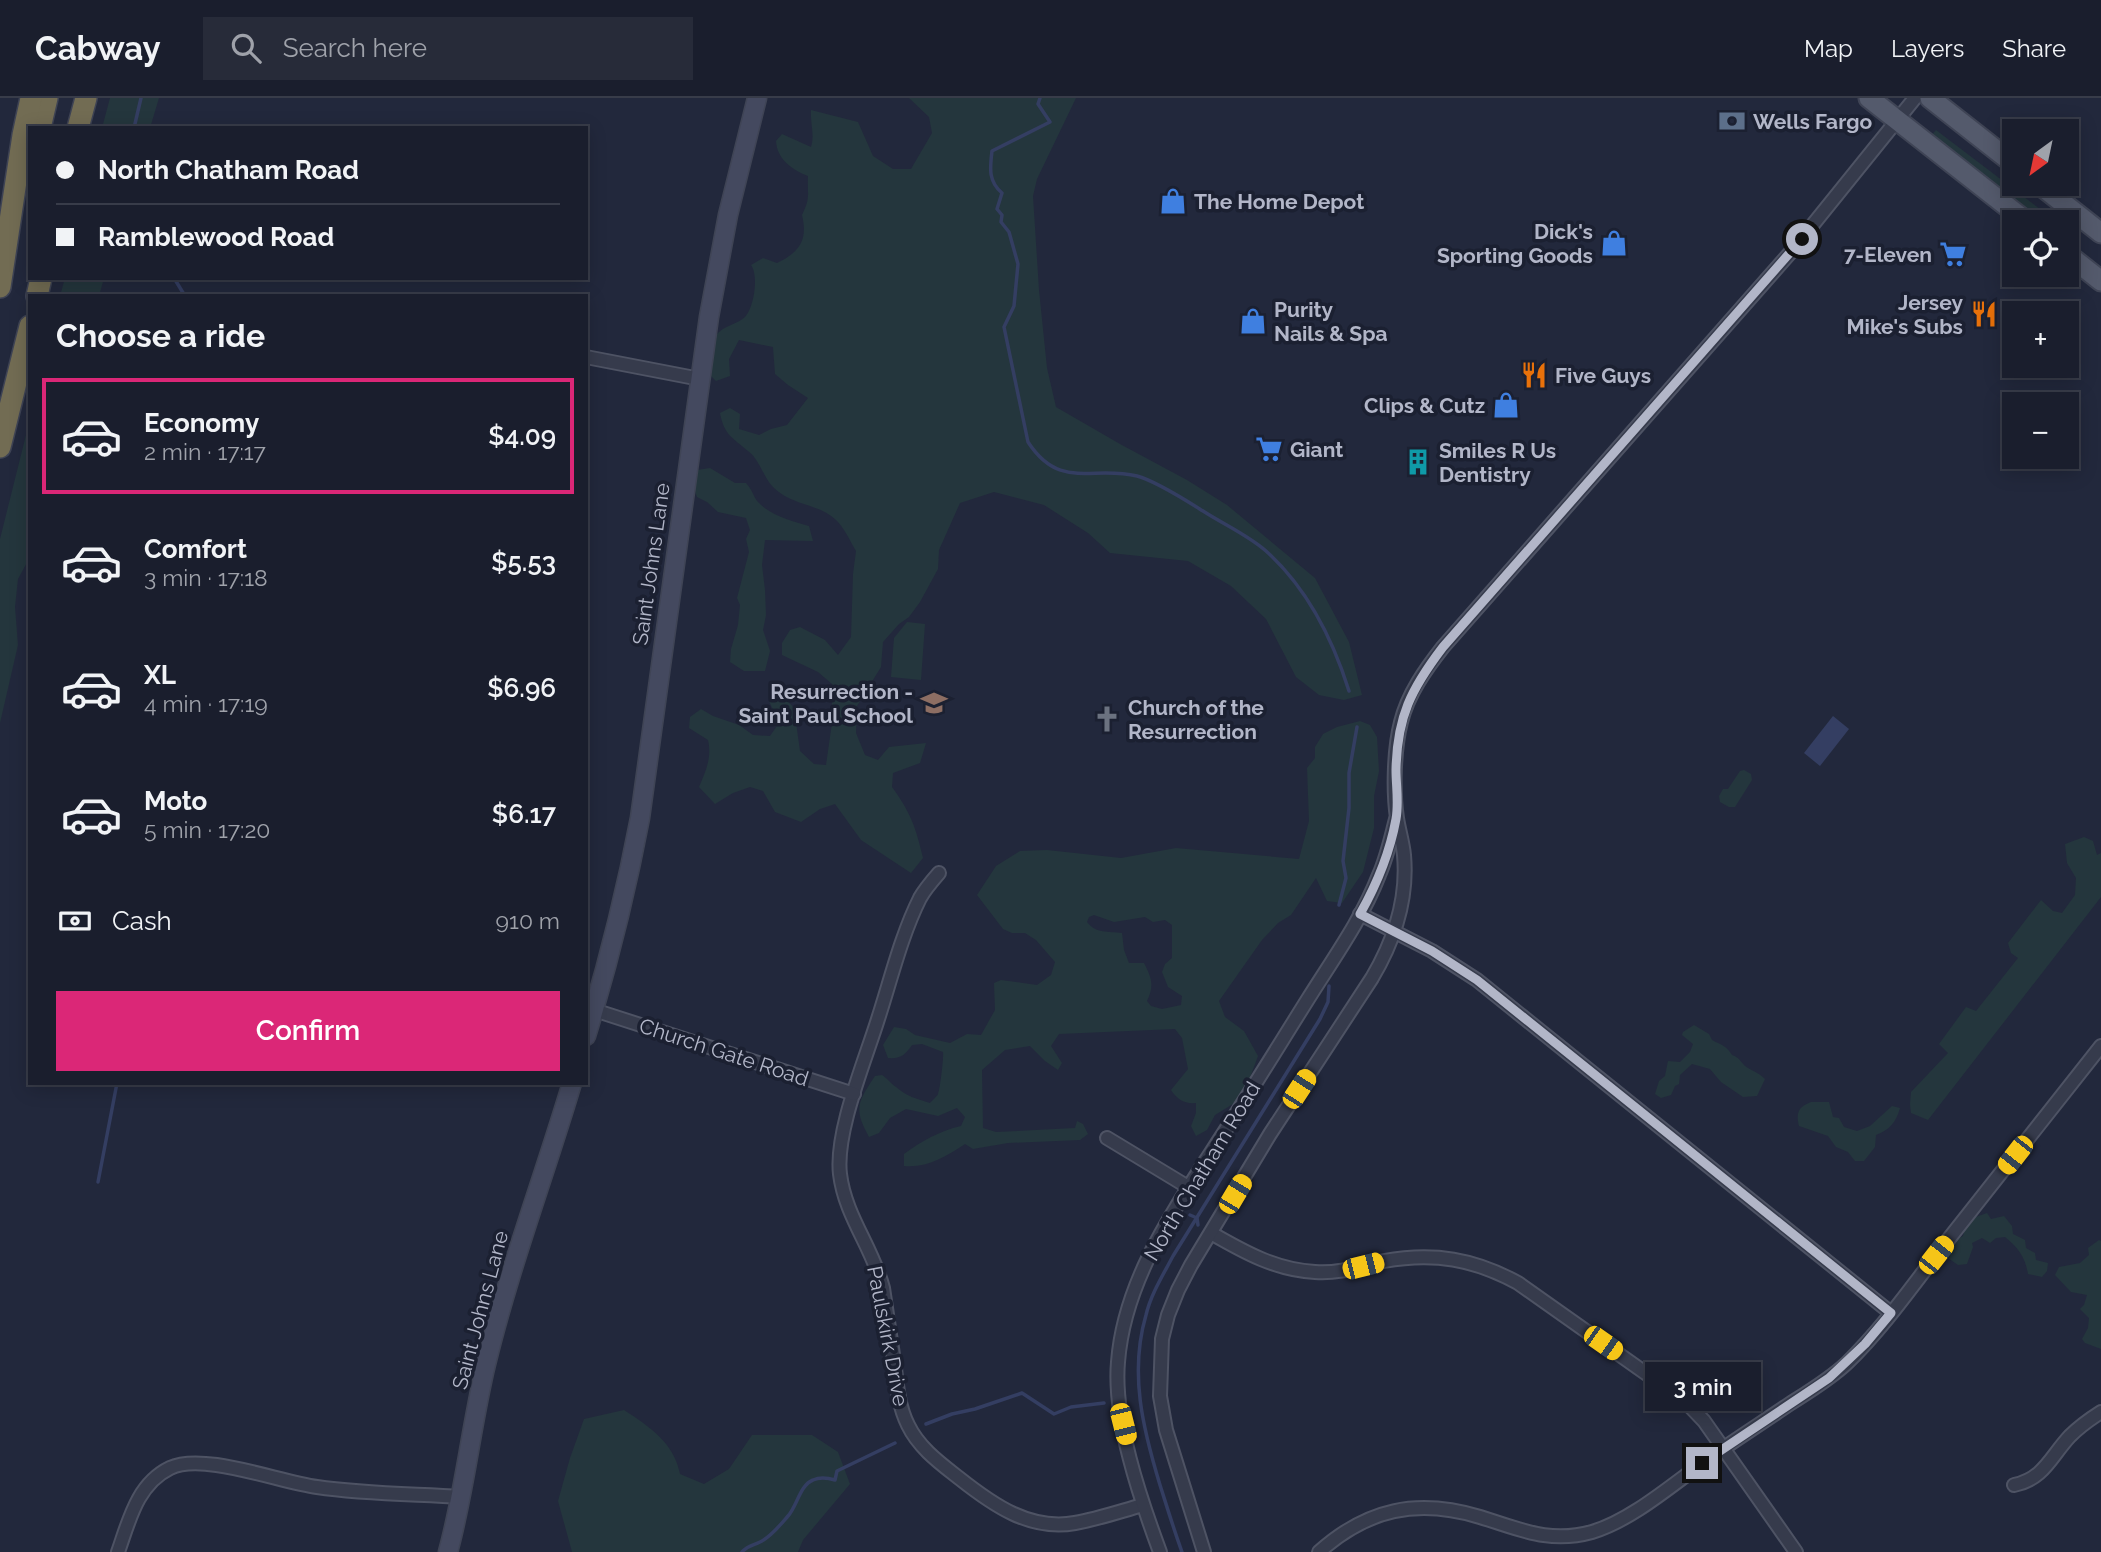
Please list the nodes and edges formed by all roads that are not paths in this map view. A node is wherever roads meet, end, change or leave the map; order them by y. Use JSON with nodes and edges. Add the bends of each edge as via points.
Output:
{"nodes":[{"id":1,"x":31,"y":98,"type":"edge"},
{"id":2,"x":47,"y":98,"type":"edge"},
{"id":3,"x":86,"y":98,"type":"edge"},
{"id":4,"x":757,"y":98,"type":"edge"},
{"id":5,"x":1869,"y":98,"type":"edge"},
{"id":6,"x":1915,"y":98,"type":"edge"},
{"id":7,"x":1930,"y":98,"type":"edge"},
{"id":8,"x":1898,"y":120,"type":"junction"},
{"id":9,"x":40,"y":126,"type":"edge"},
{"id":10,"x":79,"y":126,"type":"edge"},
{"id":11,"x":2002,"y":155,"type":"edge"},
{"id":12,"x":28,"y":176,"type":"edge"},
{"id":13,"x":2054,"y":196,"type":"edge"},
{"id":14,"x":2012,"y":210,"type":"edge"},
{"id":15,"x":2101,"y":233,"type":"edge"},
{"id":16,"x":2079,"y":264,"type":"edge"},
{"id":17,"x":2101,"y":281,"type":"edge"},
{"id":18,"x":0,"y":288,"type":"edge"},
{"id":19,"x":28,"y":334,"type":"edge"},
{"id":20,"x":588,"y":357,"type":"edge"},
{"id":21,"x":700,"y":379,"type":"junction"},
{"id":22,"x":0,"y":447,"type":"edge"},
{"id":23,"x":1397,"y":816,"type":"junction"},
{"id":24,"x":939,"y":873,"type":"dead end"},
{"id":25,"x":1360,"y":914,"type":"junction"},
{"id":26,"x":1395,"y":932,"type":"junction"},
{"id":27,"x":594,"y":1010,"type":"junction"},
{"id":28,"x":588,"y":1030,"type":"edge"},
{"id":29,"x":2101,"y":1046,"type":"edge"},
{"id":30,"x":571,"y":1085,"type":"edge"},
{"id":31,"x":854,"y":1094,"type":"junction"},
{"id":32,"x":1107,"y":1138,"type":"dead end"},
{"id":33,"x":1188,"y":1187,"type":"junction"},
{"id":34,"x":1211,"y":1233,"type":"junction"},
{"id":35,"x":1891,"y":1313,"type":"junction"},
{"id":36,"x":2101,"y":1412,"type":"edge"},
{"id":37,"x":1724,"y":1448,"type":"junction"},
{"id":38,"x":2014,"y":1485,"type":"dead end"},
{"id":39,"x":461,"y":1497,"type":"junction"},
{"id":40,"x":1143,"y":1505,"type":"junction"},
{"id":41,"x":118,"y":1552,"type":"edge"},
{"id":42,"x":448,"y":1552,"type":"edge"},
{"id":43,"x":1160,"y":1552,"type":"edge"},
{"id":44,"x":1204,"y":1552,"type":"edge"},
{"id":45,"x":1319,"y":1552,"type":"edge"},
{"id":46,"x":1796,"y":1552,"type":"edge"}],
"edges":[{"from":1,"to":18,"type":"highway"},
{"from":2,"to":9,"type":"highway"},
{"from":3,"to":10,"type":"highway"},
{"from":4,"to":21,"type":"street","name":"Saint Johns Lane","via":[[718,262]]},
{"from":5,"to":8,"type":"main road"},
{"from":6,"to":8,"type":"street","name":"North Chatham Road"},
{"from":7,"to":11,"type":"main road"},
{"from":8,"to":14,"type":"main road"},
{"from":8,"to":23,"type":"street","name":"North Chatham Road","via":[[1790,253],[1424,671],[1408,701],[1397,742]]},
{"from":12,"to":18,"type":"highway"},
{"from":13,"to":15,"type":"main road"},
{"from":16,"to":17,"type":"main road"},
{"from":19,"to":22,"type":"highway"},
{"from":20,"to":21,"type":"street"},
{"from":21,"to":27,"type":"street","name":"Saint Johns Lane","via":[[640,818]]},
{"from":23,"to":25,"type":"street","name":"North Chatham Road","via":[[1379,876]]},
{"from":23,"to":26,"type":"street","name":"North Chatham Road","via":[[1404,888]]},
{"from":24,"to":31,"type":"street","name":"Paulskirk Drive","via":[[923,892],[910,920]]},
{"from":25,"to":26,"type":"street"},
{"from":25,"to":33,"type":"street","name":"North Chatham Road"},
{"from":26,"to":34,"type":"street","name":"North Chatham Road","via":[[1372,978]]},
{"from":26,"to":35,"type":"street","via":[[1477,980]]},
{"from":27,"to":28,"type":"street","name":"Saint Johns Lane"},
{"from":27,"to":31,"type":"street","name":"Church Gate Road"},
{"from":29,"to":35,"type":"street"},
{"from":30,"to":39,"type":"street","name":"Saint Johns Lane","via":[[485,1367]]},
{"from":31,"to":40,"type":"street","name":"Paulskirk Drive","via":[[839,1152],[843,1194],[879,1270],[900,1403],[918,1441],[983,1498],[1030,1521],[1075,1523]]},
{"from":32,"to":33,"type":"street"},
{"from":33,"to":40,"type":"street","name":"North Chatham Road","via":[[1141,1273],[1122,1331],[1119,1397]]},
{"from":34,"to":37,"type":"street","via":[[1247,1254],[1298,1271],[1342,1271],[1410,1258],[1468,1262],[1496,1271],[1685,1401]]},
{"from":34,"to":44,"type":"street","name":"North Chatham Road","via":[[1178,1290],[1162,1339],[1160,1363],[1166,1430]]},
{"from":35,"to":37,"type":"street","via":[[1829,1378]]},
{"from":36,"to":38,"type":"street","via":[[2071,1435],[2034,1478]]},
{"from":37,"to":45,"type":"street","via":[[1616,1523],[1571,1537],[1520,1531],[1452,1510],[1394,1509],[1367,1518]]},
{"from":37,"to":46,"type":"street"},
{"from":39,"to":41,"type":"street","via":[[317,1487],[208,1463],[189,1463],[172,1467],[145,1489]]},
{"from":39,"to":42,"type":"street","name":"Saint Johns Lane"},
{"from":40,"to":43,"type":"street","name":"North Chatham Road"}]}
